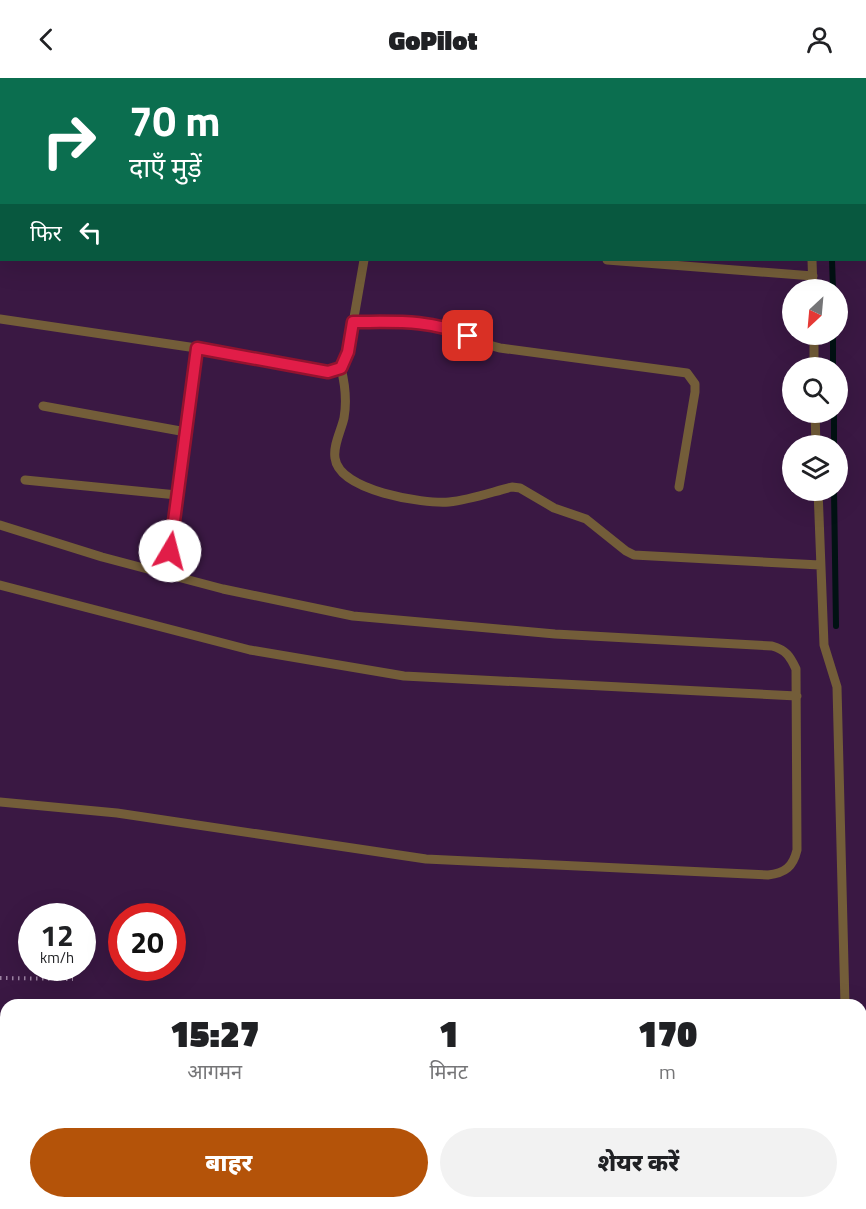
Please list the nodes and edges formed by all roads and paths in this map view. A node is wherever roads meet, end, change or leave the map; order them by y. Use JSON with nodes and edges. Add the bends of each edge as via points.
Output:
{"nodes":[{"id":1,"x":364,"y":261,"type":"edge"},
{"id":2,"x":619,"y":261,"type":"edge"},
{"id":3,"x":812,"y":261,"type":"edge"},
{"id":4,"x":813,"y":276,"type":"joint"},
{"id":5,"x":0,"y":319,"type":"edge"},
{"id":6,"x":353,"y":322,"type":"junction"},
{"id":7,"x":197,"y":348,"type":"junction"},
{"id":8,"x":341,"y":368,"type":"junction"},
{"id":9,"x":44,"y":406,"type":"dead end"},
{"id":10,"x":186,"y":432,"type":"junction"},
{"id":11,"x":25,"y":480,"type":"dead end"},
{"id":12,"x":679,"y":487,"type":"dead end"},
{"id":13,"x":177,"y":495,"type":"junction"},
{"id":14,"x":818,"y":501,"type":"edge"},
{"id":15,"x":0,"y":525,"type":"edge"},
{"id":16,"x":170,"y":551,"type":"dead end"},
{"id":17,"x":820,"y":565,"type":"junction"},
{"id":18,"x":0,"y":585,"type":"edge"},
{"id":19,"x":797,"y":696,"type":"junction"},
{"id":20,"x":0,"y":802,"type":"edge"},
{"id":21,"x":0,"y":978,"type":"edge"},
{"id":22,"x":18,"y":978,"type":"edge"},
{"id":23,"x":845,"y":999,"type":"edge"}],
"edges":[{"from":1,"to":6,"type":"lane"},
{"from":2,"to":4,"type":"lane"},
{"from":3,"to":4,"type":"lane"},
{"from":5,"to":7,"type":"lane"},
{"from":6,"to":8,"type":"lane"},
{"from":6,"to":12,"type":"lane","via":[[430,323],[500,348],[687,373],[695,392]]},
{"from":7,"to":8,"type":"lane","via":[[328,372]]},
{"from":7,"to":10,"type":"lane"},
{"from":8,"to":17,"type":"lane","via":[[346,404],[335,460],[350,479],[371,489],[428,502],[451,502],[520,488],[554,508],[586,519],[634,555]]},
{"from":9,"to":10,"type":"lane"},
{"from":10,"to":13,"type":"lane"},
{"from":11,"to":13,"type":"lane"},
{"from":13,"to":16,"type":"lane"},
{"from":14,"to":17,"type":"lane"},
{"from":15,"to":19,"type":"lane","via":[[223,589],[353,616],[555,634],[772,646],[784,650],[792,659]]},
{"from":17,"to":23,"type":"lane","via":[[824,645],[837,687]]},
{"from":18,"to":19,"type":"lane","via":[[250,651],[404,676]]},
{"from":19,"to":20,"type":"lane","via":[[797,850],[795,860],[781,873],[426,859],[117,813]]},
{"from":21,"to":22,"type":"path"}]}
